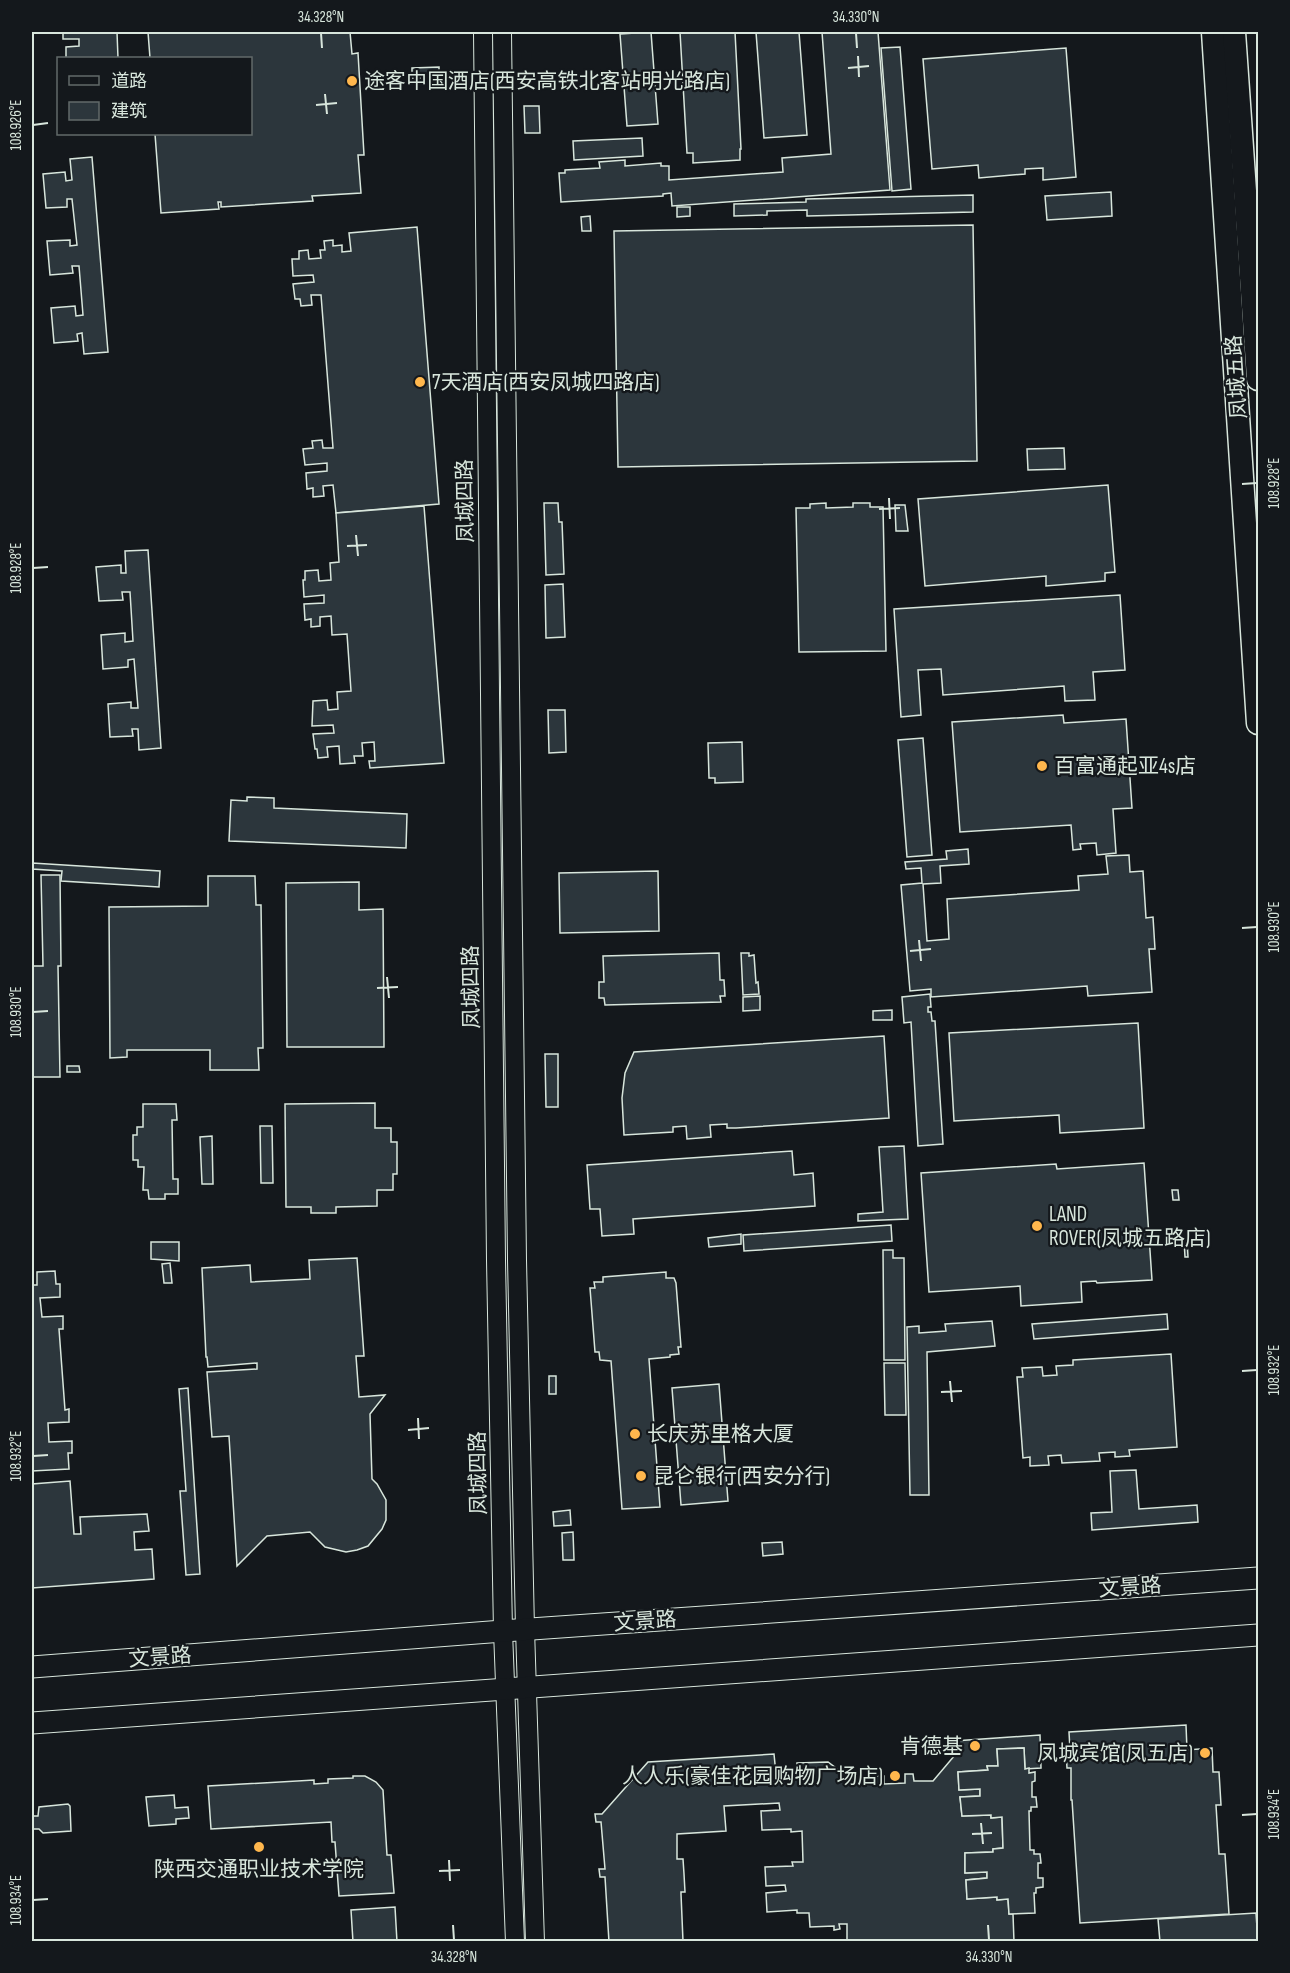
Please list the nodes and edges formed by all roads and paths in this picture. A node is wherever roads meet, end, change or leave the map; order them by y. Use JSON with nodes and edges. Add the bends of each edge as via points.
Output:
{"nodes":[{"id":1,"x":483,"y":32,"type":"edge"},
{"id":2,"x":502,"y":32,"type":"edge"},
{"id":3,"x":1213,"y":32,"type":"edge"},
{"id":4,"x":1234,"y":32,"type":"edge"},
{"id":5,"x":1258,"y":379,"type":"edge"},
{"id":6,"x":1258,"y":723,"type":"edge"},
{"id":7,"x":1258,"y":1578,"type":"edge"},
{"id":8,"x":525,"y":1629,"type":"junction"},
{"id":9,"x":503,"y":1631,"type":"junction"},
{"id":10,"x":1258,"y":1635,"type":"edge"},
{"id":11,"x":32,"y":1667,"type":"edge"},
{"id":12,"x":527,"y":1689,"type":"junction"},
{"id":13,"x":506,"y":1690,"type":"junction"},
{"id":14,"x":32,"y":1723,"type":"edge"},
{"id":15,"x":515,"y":1941,"type":"edge"},
{"id":16,"x":535,"y":1941,"type":"edge"}],
"edges":[{"from":1,"to":9,"type":"street","name":"凤城四路"},
{"from":2,"to":8,"type":"street","name":"凤城四路"},
{"from":3,"to":6,"type":"main road","name":"凤城五路"},
{"from":4,"to":5,"type":"main road","name":"凤城五路"},
{"from":7,"to":8,"type":"main road","name":"文景路"},
{"from":8,"to":9,"type":"main road","name":"文景路"},
{"from":8,"to":12,"type":"street","name":"凤城四路"},
{"from":9,"to":11,"type":"main road","name":"文景路"},
{"from":9,"to":13,"type":"street","name":"凤城四路"},
{"from":10,"to":12,"type":"main road"},
{"from":12,"to":13,"type":"main road"},
{"from":12,"to":16,"type":"street","name":"凤城四路"},
{"from":13,"to":14,"type":"main road"},
{"from":13,"to":15,"type":"street","name":"凤城四路"}]}
